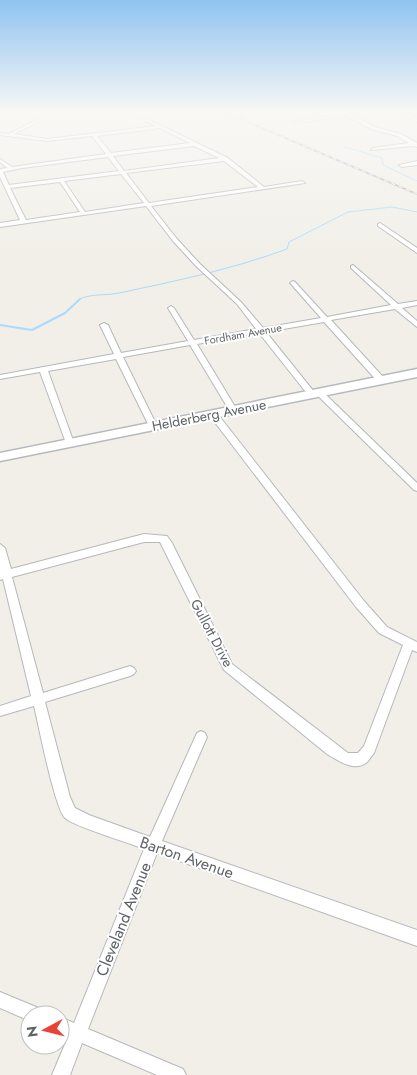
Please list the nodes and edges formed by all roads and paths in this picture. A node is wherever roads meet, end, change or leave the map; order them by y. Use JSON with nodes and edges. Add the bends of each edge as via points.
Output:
{"nodes":[{"id":1,"x":1,"y":161,"type":"edge"},
{"id":2,"x":63,"y":161,"type":"edge"},
{"id":3,"x":115,"y":161,"type":"edge"},
{"id":4,"x":209,"y":161,"type":"edge"},
{"id":5,"x":229,"y":161,"type":"edge"},
{"id":6,"x":417,"y":163,"type":"edge"},
{"id":7,"x":402,"y":165,"type":"dead end"},
{"id":8,"x":10,"y":168,"type":"junction"},
{"id":9,"x":0,"y":172,"type":"edge"},
{"id":10,"x":124,"y":172,"type":"junction"},
{"id":11,"x":61,"y":180,"type":"junction"},
{"id":12,"x":302,"y":183,"type":"dead end"},
{"id":13,"x":8,"y":187,"type":"junction"},
{"id":14,"x":262,"y":188,"type":"junction"},
{"id":15,"x":149,"y":204,"type":"junction"},
{"id":16,"x":83,"y":213,"type":"junction"},
{"id":17,"x":24,"y":222,"type":"junction"},
{"id":18,"x":0,"y":225,"type":"edge"},
{"id":19,"x":380,"y":225,"type":"dead end"},
{"id":20,"x":417,"y":251,"type":"edge"},
{"id":21,"x":353,"y":267,"type":"dead end"},
{"id":22,"x":293,"y":283,"type":"dead end"},
{"id":23,"x":417,"y":303,"type":"edge"},
{"id":24,"x":396,"y":307,"type":"junction"},
{"id":25,"x":172,"y":308,"type":"dead end"},
{"id":26,"x":326,"y":319,"type":"junction"},
{"id":27,"x":104,"y":324,"type":"dead end"},
{"id":28,"x":417,"y":325,"type":"edge"},
{"id":29,"x":262,"y":331,"type":"junction"},
{"id":30,"x":193,"y":343,"type":"junction"},
{"id":31,"x":120,"y":355,"type":"junction"},
{"id":32,"x":43,"y":369,"type":"junction"},
{"id":33,"x":417,"y":373,"type":"edge"},
{"id":34,"x":0,"y":377,"type":"edge"},
{"id":35,"x":381,"y":380,"type":"junction"},
{"id":36,"x":315,"y":394,"type":"junction"},
{"id":37,"x":233,"y":410,"type":"junction"},
{"id":38,"x":213,"y":414,"type":"junction"},
{"id":39,"x":153,"y":426,"type":"junction"},
{"id":40,"x":70,"y":443,"type":"junction"},
{"id":41,"x":0,"y":457,"type":"edge"},
{"id":42,"x":417,"y":488,"type":"edge"},
{"id":43,"x":0,"y":548,"type":"edge"},
{"id":44,"x":3,"y":575,"type":"edge"},
{"id":45,"x":413,"y":645,"type":"edge"},
{"id":46,"x":130,"y":671,"type":"dead end"},
{"id":47,"x":38,"y":700,"type":"junction"},
{"id":48,"x":0,"y":711,"type":"edge"},
{"id":49,"x":201,"y":737,"type":"dead end"},
{"id":50,"x":153,"y":845,"type":"junction"},
{"id":51,"x":417,"y":938,"type":"edge"},
{"id":52,"x":0,"y":1000,"type":"edge"},
{"id":53,"x":20,"y":1009,"type":"edge"},
{"id":54,"x":70,"y":1029,"type":"edge"},
{"id":55,"x":77,"y":1032,"type":"junction"},
{"id":56,"x":61,"y":1075,"type":"edge"},
{"id":57,"x":177,"y":1075,"type":"edge"}],
"edges":[{"from":1,"to":8,"type":"street"},
{"from":2,"to":8,"type":"street"},
{"from":3,"to":10,"type":"street"},
{"from":4,"to":10,"type":"street"},
{"from":5,"to":14,"type":"street"},
{"from":6,"to":7,"type":"street"},
{"from":8,"to":9,"type":"street"},
{"from":9,"to":13,"type":"street"},
{"from":10,"to":11,"type":"street"},
{"from":10,"to":15,"type":"street"},
{"from":11,"to":13,"type":"street"},
{"from":11,"to":16,"type":"street"},
{"from":12,"to":14,"type":"street"},
{"from":13,"to":17,"type":"street","via":[[8,197]]},
{"from":14,"to":15,"type":"street"},
{"from":15,"to":16,"type":"street"},
{"from":15,"to":29,"type":"street","via":[[175,240],[239,303]]},
{"from":16,"to":17,"type":"street"},
{"from":17,"to":18,"type":"street"},
{"from":19,"to":20,"type":"street"},
{"from":21,"to":24,"type":"street"},
{"from":22,"to":26,"type":"street"},
{"from":23,"to":24,"type":"street","name":"Fordham Avenue"},
{"from":24,"to":26,"type":"street","name":"Fordham Avenue"},
{"from":24,"to":28,"type":"street"},
{"from":25,"to":30,"type":"street"},
{"from":26,"to":29,"type":"street","name":"Fordham Avenue"},
{"from":26,"to":35,"type":"street"},
{"from":27,"to":31,"type":"street"},
{"from":29,"to":30,"type":"street","name":"Fordham Avenue"},
{"from":29,"to":36,"type":"street"},
{"from":30,"to":31,"type":"street","name":"Fordham Avenue"},
{"from":30,"to":37,"type":"street"},
{"from":31,"to":32,"type":"street","name":"Fordham Avenue"},
{"from":31,"to":39,"type":"street"},
{"from":32,"to":34,"type":"street","name":"Fordham Avenue"},
{"from":32,"to":40,"type":"street"},
{"from":33,"to":35,"type":"street","name":"Helderberg Avenue"},
{"from":35,"to":36,"type":"street","name":"Helderberg Avenue"},
{"from":36,"to":37,"type":"street","name":"Helderberg Avenue"},
{"from":36,"to":42,"type":"street"},
{"from":37,"to":38,"type":"street","name":"Helderberg Avenue"},
{"from":38,"to":39,"type":"street","name":"Helderberg Avenue"},
{"from":38,"to":45,"type":"street","via":[[360,604],[383,630]]},
{"from":39,"to":40,"type":"street","name":"Helderberg Avenue"},
{"from":40,"to":41,"type":"street","name":"Helderberg Avenue"},
{"from":43,"to":44,"type":"street"},
{"from":44,"to":45,"type":"street","name":"Gullott Drive","via":[[144,538],[163,539],[228,667],[346,759],[361,759],[369,749]]},
{"from":44,"to":47,"type":"street"},
{"from":46,"to":47,"type":"street"},
{"from":47,"to":48,"type":"street"},
{"from":47,"to":50,"type":"street","name":"Barton Avenue","via":[[63,798],[70,813]]},
{"from":49,"to":50,"type":"street","name":"Cleveland Avenue"},
{"from":50,"to":51,"type":"street","name":"Barton Avenue"},
{"from":50,"to":55,"type":"street","name":"Cleveland Avenue"},
{"from":52,"to":53,"type":"street"},
{"from":54,"to":55,"type":"street"},
{"from":55,"to":56,"type":"street","name":"Cleveland Avenue"},
{"from":55,"to":57,"type":"street"}]}
